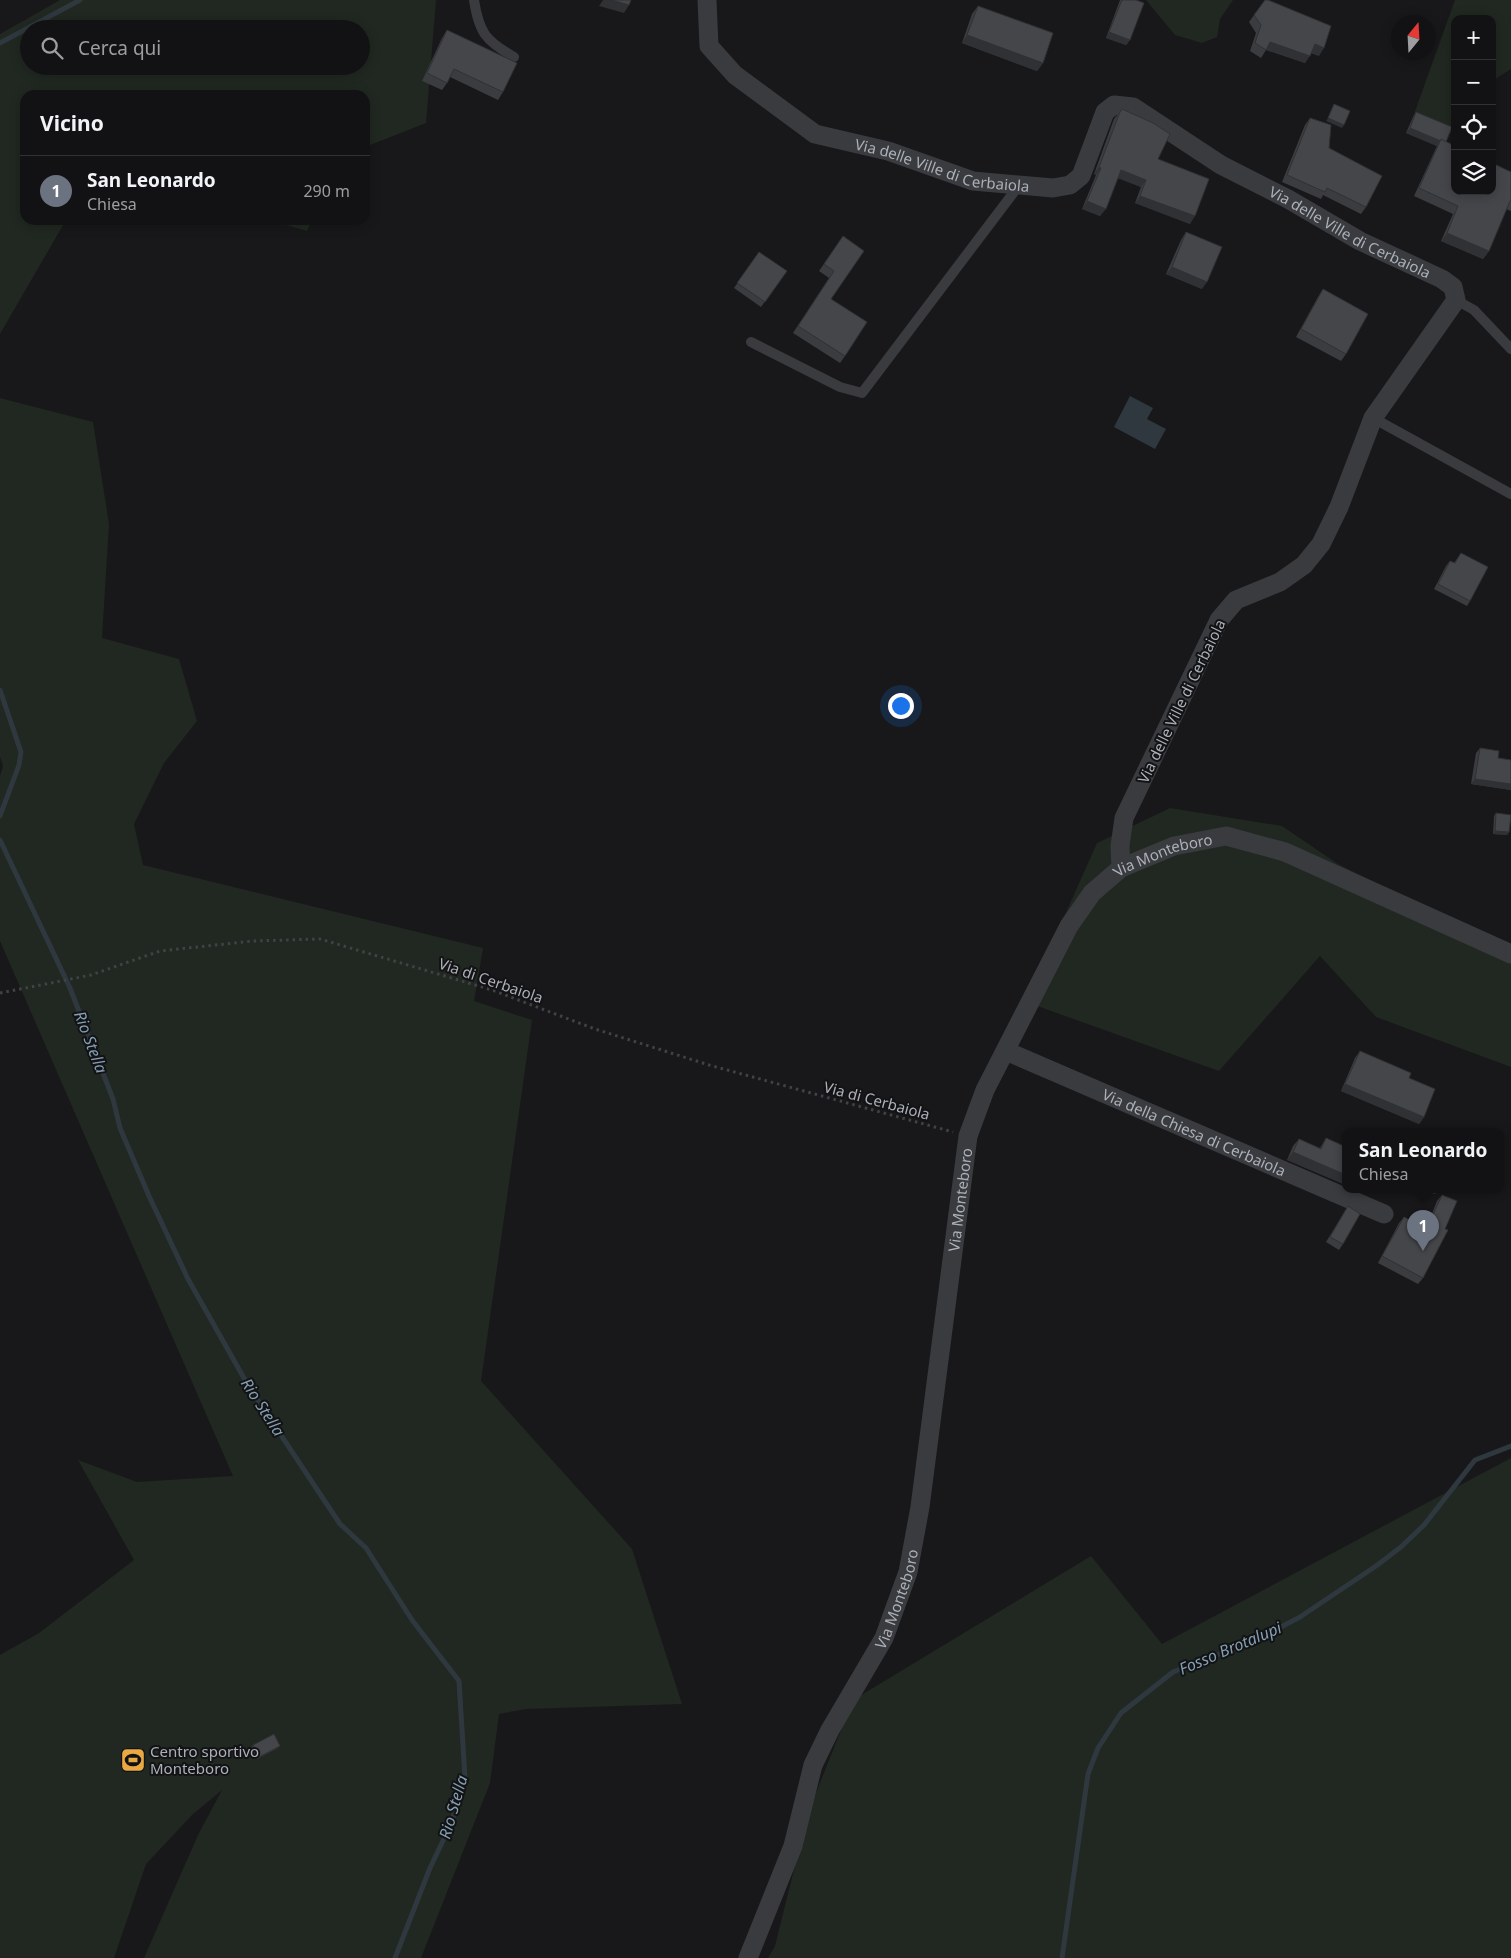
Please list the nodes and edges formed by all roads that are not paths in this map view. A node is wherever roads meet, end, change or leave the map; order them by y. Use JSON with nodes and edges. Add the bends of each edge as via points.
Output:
{"nodes":[{"id":1,"x":474,"y":0,"type":"edge"},
{"id":2,"x":707,"y":0,"type":"edge"},
{"id":3,"x":514,"y":57,"type":"dead end"},
{"id":4,"x":1020,"y":184,"type":"junction"},
{"id":5,"x":1456,"y":300,"type":"junction"},
{"id":6,"x":751,"y":342,"type":"dead end"},
{"id":7,"x":1511,"y":349,"type":"edge"},
{"id":8,"x":1372,"y":418,"type":"junction"},
{"id":9,"x":1511,"y":494,"type":"edge"},
{"id":10,"x":1121,"y":868,"type":"junction"},
{"id":11,"x":1511,"y":954,"type":"edge"},
{"id":12,"x":1006,"y":1051,"type":"junction"},
{"id":13,"x":1384,"y":1214,"type":"dead end"},
{"id":14,"x":748,"y":1958,"type":"edge"}],
"edges":[{"from":1,"to":3,"type":"lane","via":[[478,23],[493,45]]},
{"from":2,"to":4,"type":"street","name":"Via delle Ville di Cerbaiola","via":[[709,46],[735,75],[815,134],[888,151],[973,181]]},
{"from":4,"to":5,"type":"street","name":"Via delle Ville di Cerbaiola","via":[[1053,188],[1070,185],[1081,176],[1105,112],[1114,105],[1133,107],[1221,165],[1360,241],[1442,279],[1453,287]]},
{"from":4,"to":6,"type":"lane","via":[[862,392],[840,387]]},
{"from":5,"to":7,"type":"lane","via":[[1474,310]]},
{"from":5,"to":8,"type":"street","name":"Via delle Ville di Cerbaiola"},
{"from":8,"to":9,"type":"lane"},
{"from":8,"to":10,"type":"street","name":"Via delle Ville di Cerbaiola","via":[[1339,507],[1321,544],[1304,565],[1280,582],[1236,600],[1220,620],[1124,818]]},
{"from":10,"to":11,"type":"street","name":"Via Monteboro","via":[[1174,846],[1226,836],[1285,852]]},
{"from":10,"to":12,"type":"street","name":"Via Monteboro","via":[[1092,893],[1069,926]]},
{"from":12,"to":13,"type":"street","name":"Via della Chiesa di Cerbaiola"},
{"from":12,"to":14,"type":"street","name":"Via Monteboro","via":[[985,1090],[968,1136],[920,1507],[908,1572],[884,1638],[830,1730],[814,1765],[793,1846]]}]}
